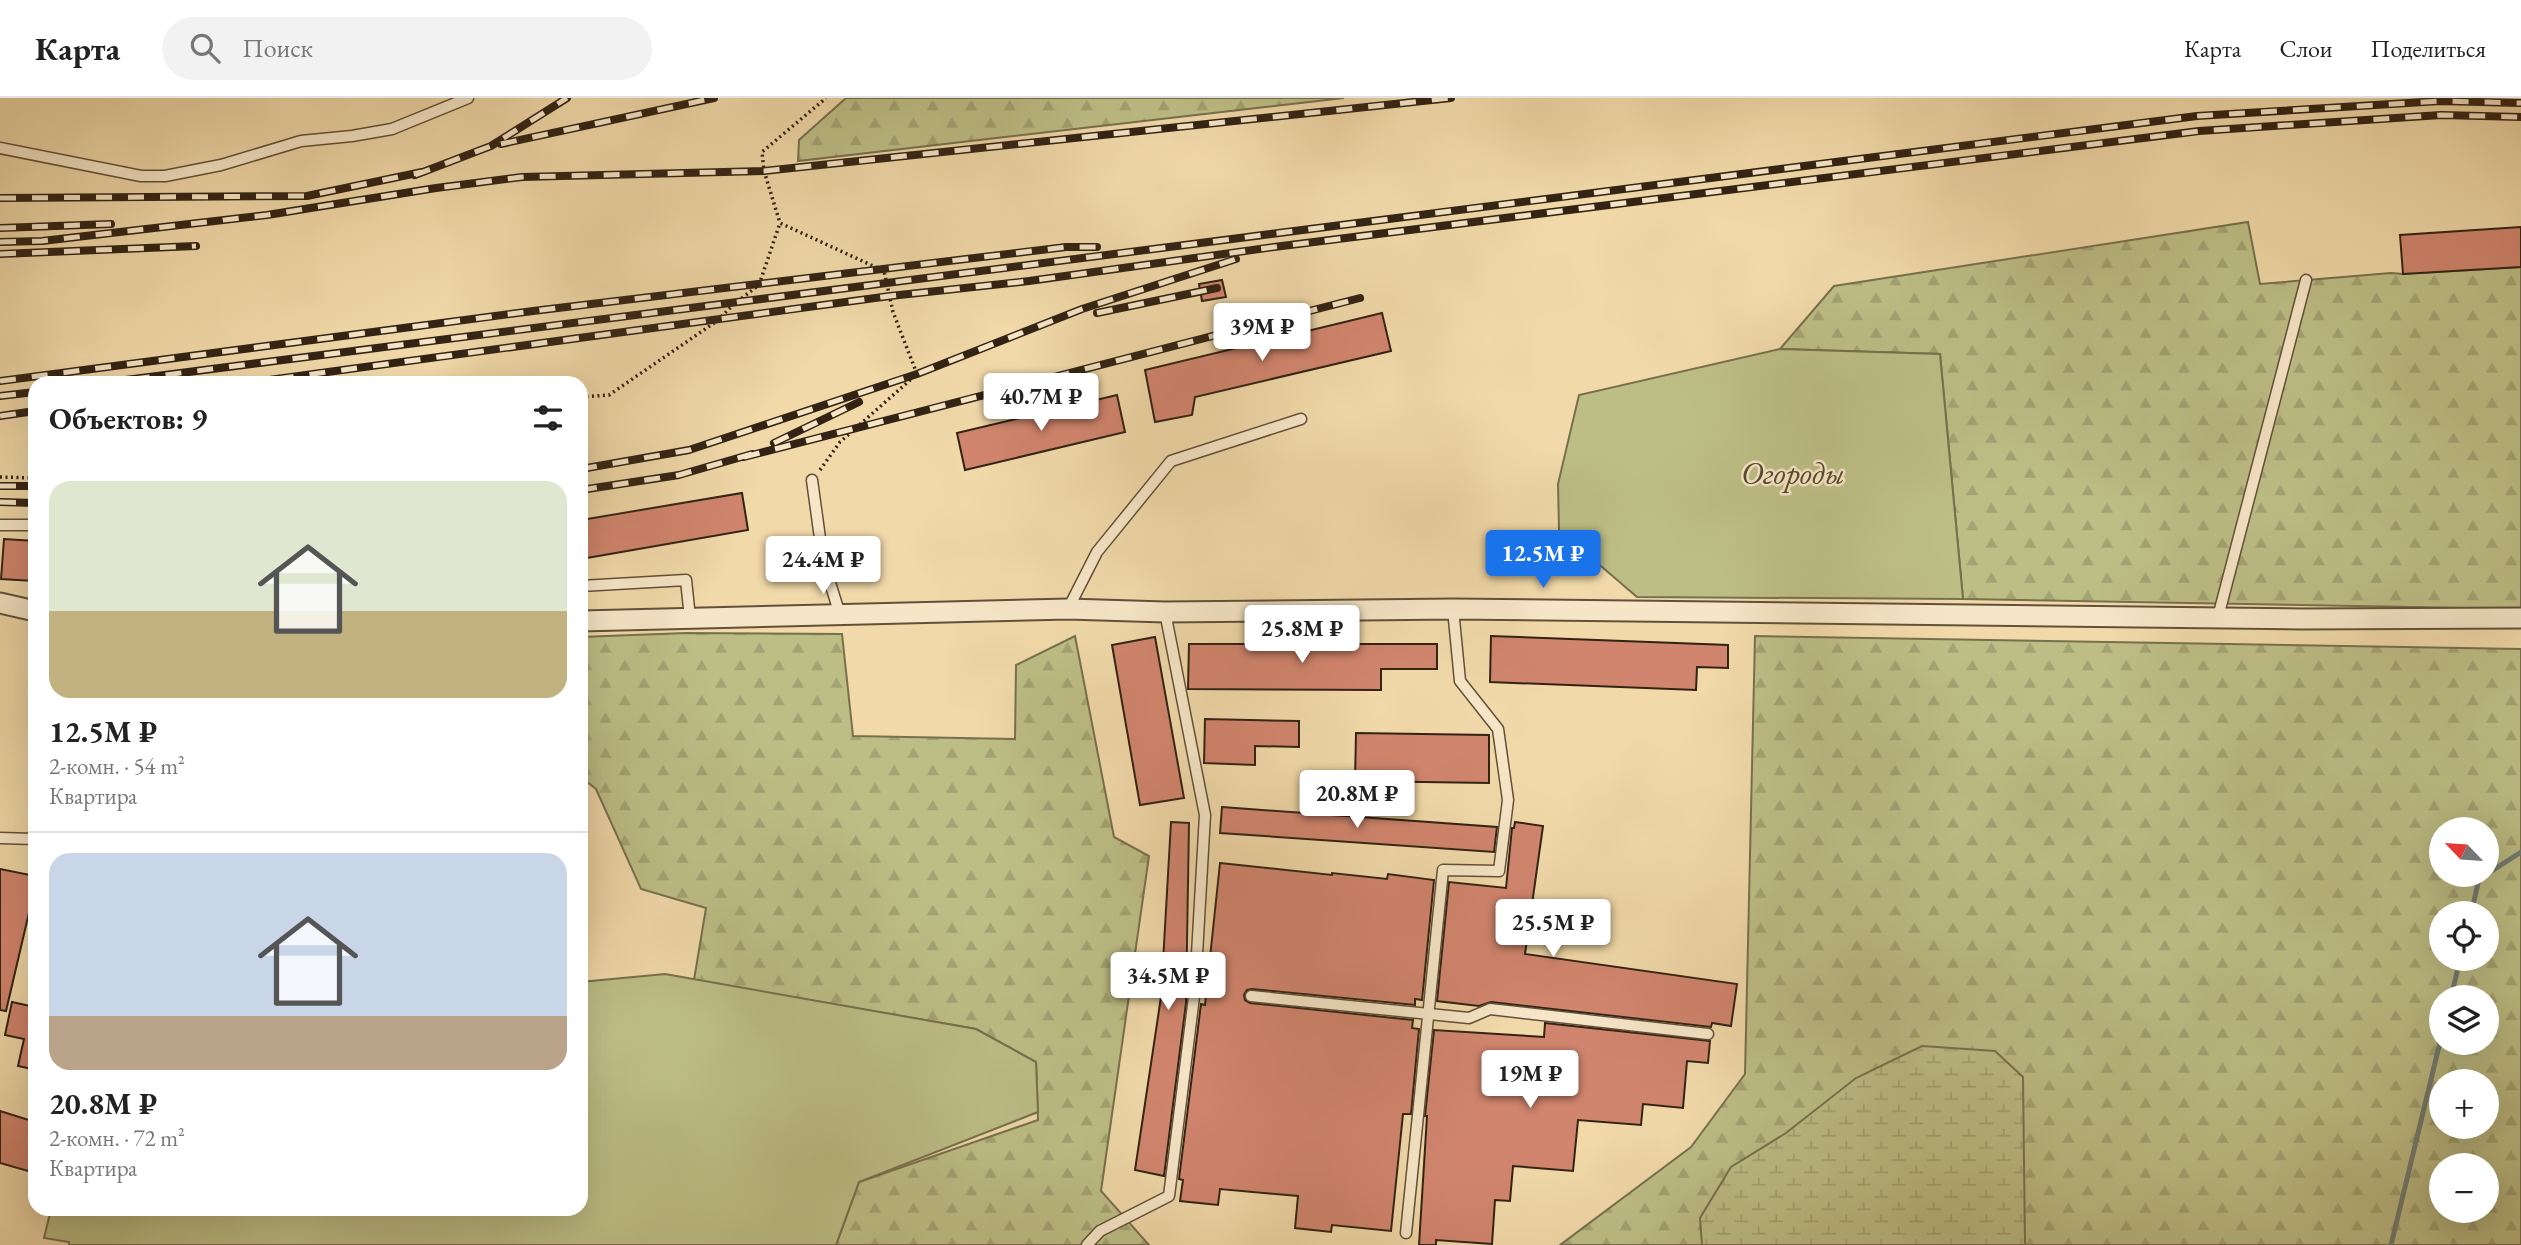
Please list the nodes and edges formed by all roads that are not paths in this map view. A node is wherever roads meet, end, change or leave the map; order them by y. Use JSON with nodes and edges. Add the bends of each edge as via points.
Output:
{"nodes":[{"id":1,"x":468,"y":98,"type":"edge"},
{"id":2,"x":0,"y":148,"type":"edge"},
{"id":3,"x":2306,"y":280,"type":"dead end"},
{"id":4,"x":1301,"y":419,"type":"dead end"},
{"id":5,"x":812,"y":480,"type":"road end"},
{"id":6,"x":0,"y":524,"type":"edge"},
{"id":7,"x":28,"y":525,"type":"edge"},
{"id":8,"x":588,"y":586,"type":"edge"},
{"id":9,"x":0,"y":603,"type":"edge"},
{"id":10,"x":28,"y":609,"type":"edge"},
{"id":11,"x":1068,"y":609,"type":"junction"},
{"id":12,"x":1453,"y":609,"type":"junction"},
{"id":13,"x":1165,"y":612,"type":"junction"},
{"id":14,"x":840,"y":615,"type":"junction"},
{"id":15,"x":2218,"y":617,"type":"junction"},
{"id":16,"x":691,"y":618,"type":"junction"},
{"id":17,"x":2521,"y":618,"type":"edge"},
{"id":18,"x":588,"y":621,"type":"edge"},
{"id":19,"x":0,"y":838,"type":"edge"},
{"id":20,"x":28,"y":839,"type":"edge"},
{"id":21,"x":1251,"y":996,"type":"dead end"},
{"id":22,"x":1429,"y":1015,"type":"junction"},
{"id":23,"x":1708,"y":1034,"type":"dead end"},
{"id":24,"x":1406,"y":1233,"type":"dead end"},
{"id":25,"x":1087,"y":1245,"type":"edge"}],
"edges":[{"from":1,"to":2,"type":"lane","via":[[392,129],[301,141],[221,166],[165,176],[141,176]]},
{"from":3,"to":15,"type":"lane"},
{"from":4,"to":11,"type":"lane","via":[[1171,461],[1097,552]]},
{"from":5,"to":14,"type":"lane","via":[[822,560]]},
{"from":6,"to":7,"type":"lane"},
{"from":8,"to":16,"type":"lane","via":[[686,580]]},
{"from":9,"to":10,"type":"street"},
{"from":11,"to":13,"type":"street"},
{"from":11,"to":14,"type":"street"},
{"from":12,"to":13,"type":"street"},
{"from":12,"to":15,"type":"street"},
{"from":12,"to":22,"type":"lane","via":[[1460,681],[1498,729],[1508,800],[1499,870],[1443,870]]},
{"from":13,"to":25,"type":"lane","via":[[1205,815],[1195,989],[1169,1196],[1100,1231]]},
{"from":14,"to":16,"type":"street"},
{"from":15,"to":17,"type":"street"},
{"from":16,"to":18,"type":"street"},
{"from":19,"to":20,"type":"lane"},
{"from":21,"to":22,"type":"lane"},
{"from":22,"to":23,"type":"lane","via":[[1469,1018],[1490,1010]]},
{"from":22,"to":24,"type":"lane"}]}
